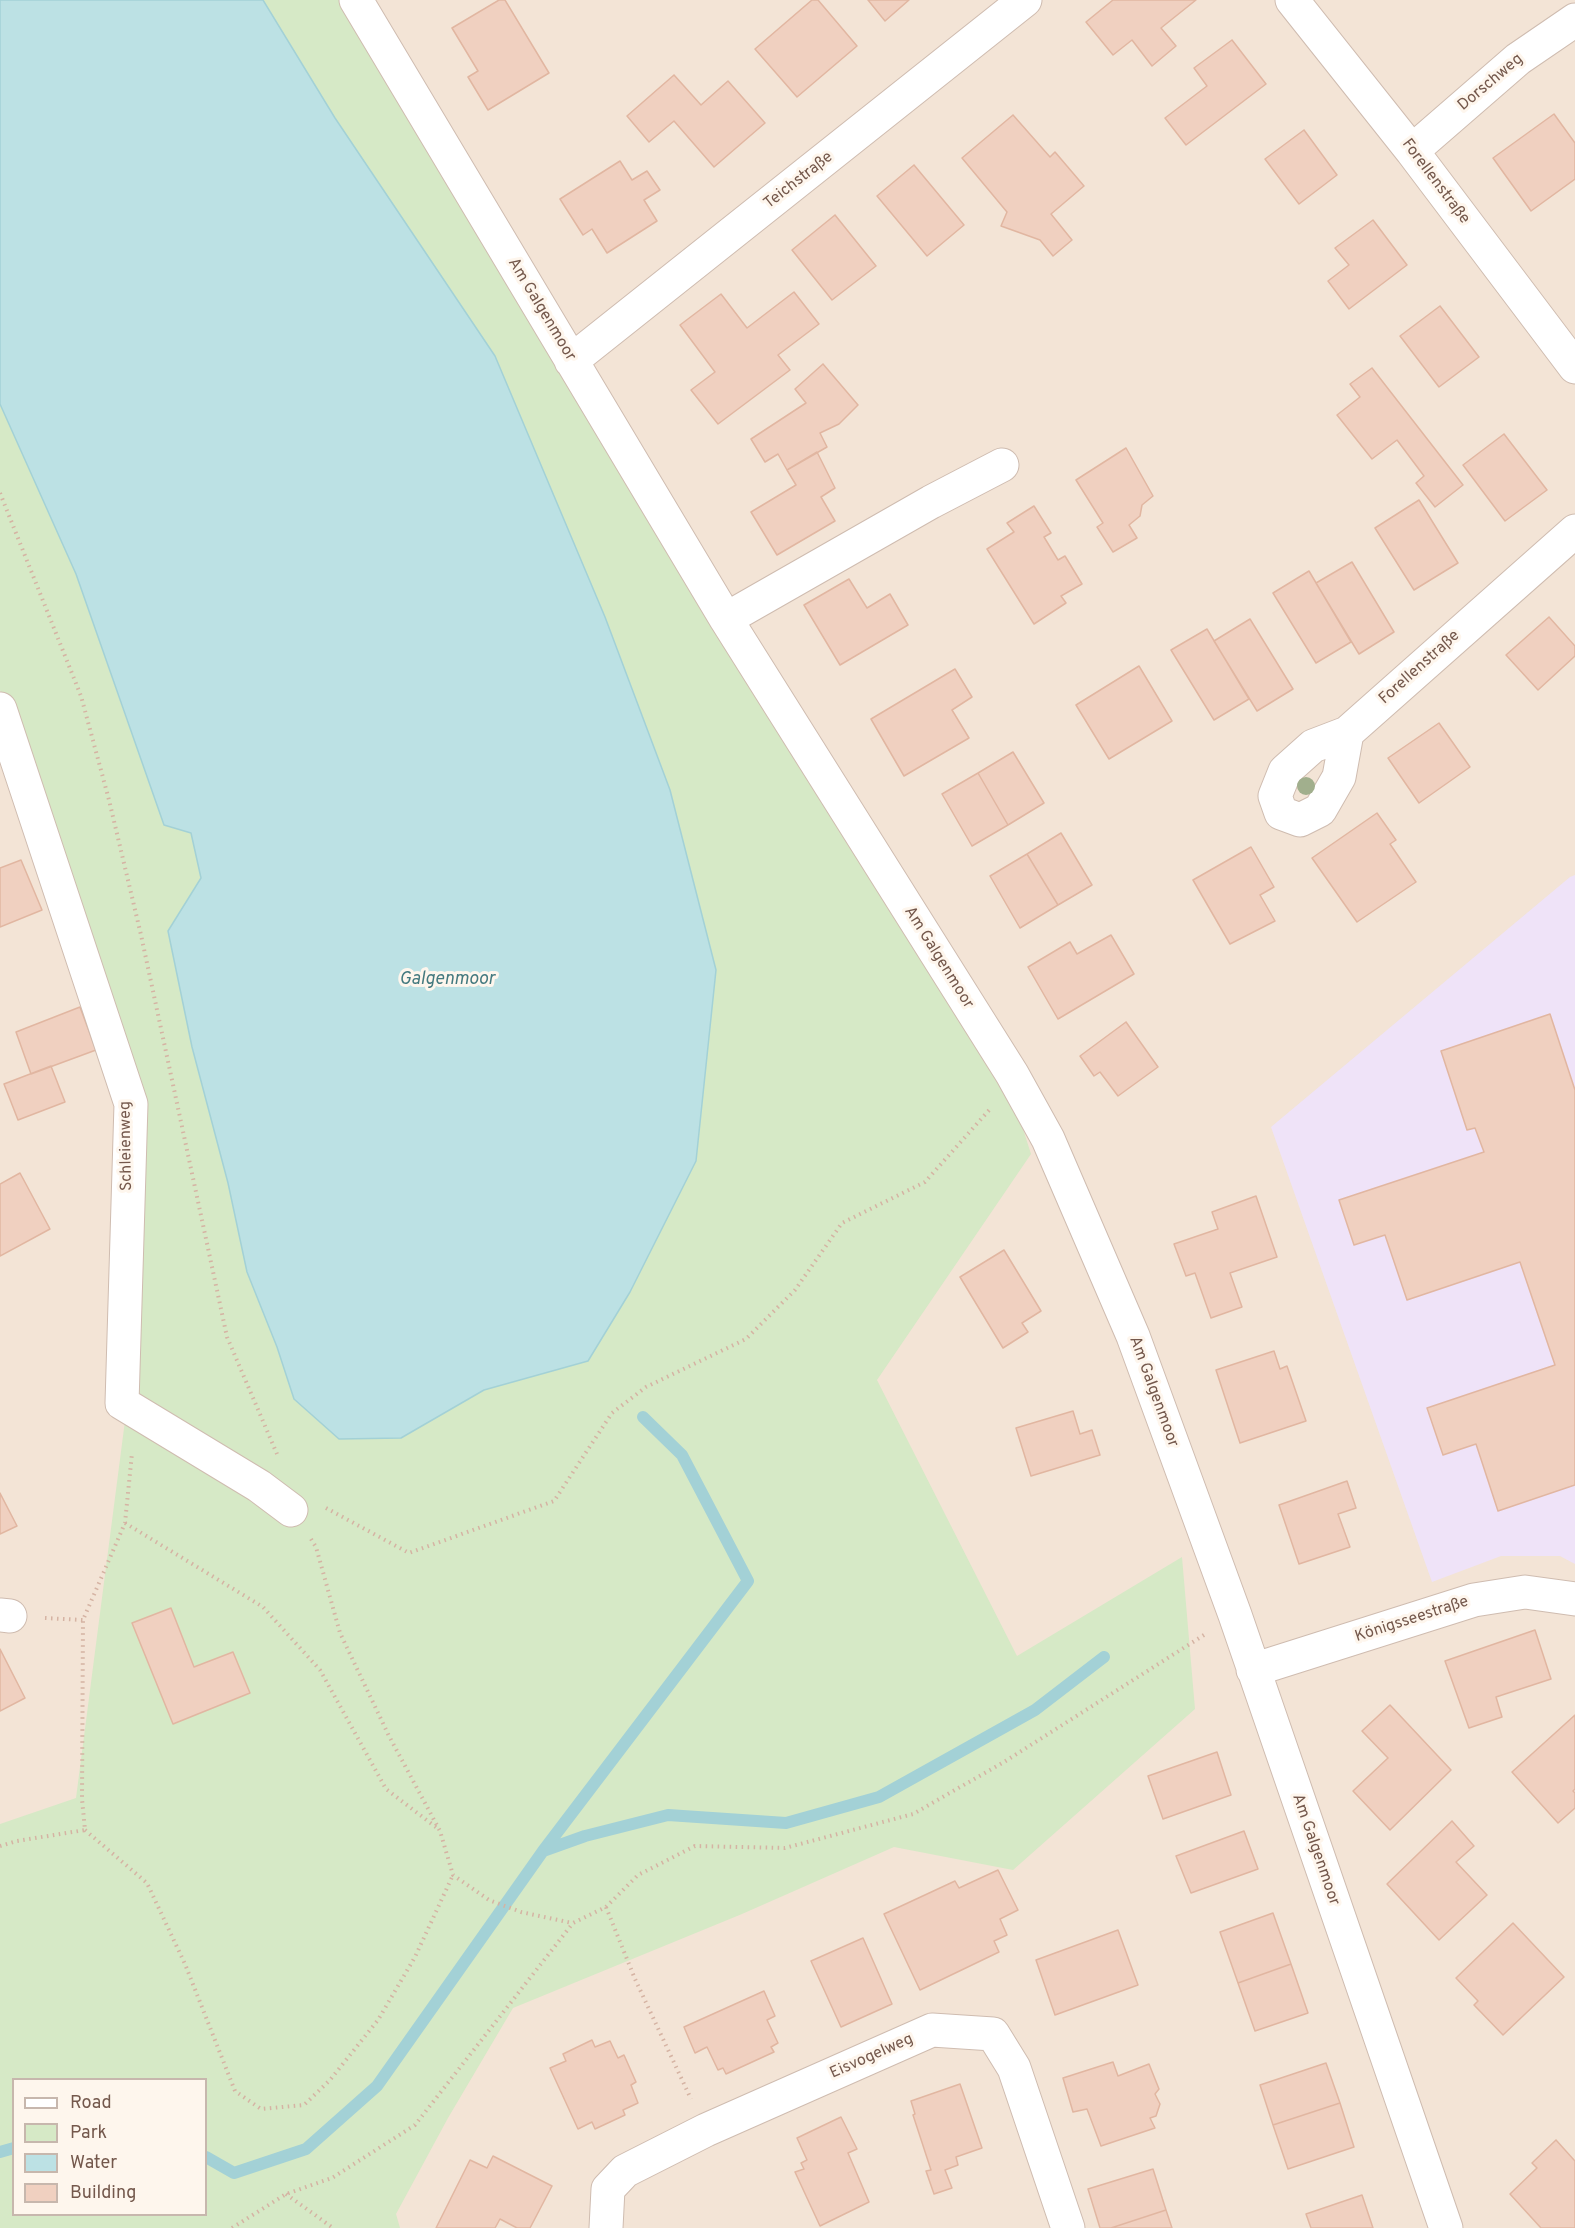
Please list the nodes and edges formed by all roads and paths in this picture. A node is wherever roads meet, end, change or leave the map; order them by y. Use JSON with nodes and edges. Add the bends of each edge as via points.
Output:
{"nodes":[{"id":1,"x":356,"y":0,"type":"edge"},
{"id":2,"x":1292,"y":0,"type":"edge"},
{"id":3,"x":1006,"y":6,"type":"edge"},
{"id":4,"x":1575,"y":20,"type":"edge"},
{"id":5,"x":1412,"y":151,"type":"junction"},
{"id":6,"x":571,"y":361,"type":"junction"},
{"id":7,"x":1575,"y":367,"type":"edge"},
{"id":8,"x":1002,"y":465,"type":"dead end"},
{"id":9,"x":0,"y":493,"type":"edge"},
{"id":10,"x":1575,"y":531,"type":"edge"},
{"id":11,"x":726,"y":619,"type":"junction"},
{"id":12,"x":0,"y":709,"type":"edge"},
{"id":13,"x":1347,"y":733,"type":"dead end"},
{"id":14,"x":1012,"y":1074,"type":"junction"},
{"id":15,"x":136,"y":1411,"type":"junction"},
{"id":16,"x":325,"y":1508,"type":"dead end"},
{"id":17,"x":291,"y":1510,"type":"junction"},
{"id":18,"x":125,"y":1523,"type":"junction"},
{"id":19,"x":1575,"y":1599,"type":"edge"},
{"id":20,"x":1235,"y":1615,"type":"junction"},
{"id":21,"x":1253,"y":1670,"type":"junction"},
{"id":22,"x":85,"y":1830,"type":"junction"},
{"id":23,"x":440,"y":1831,"type":"junction"},
{"id":24,"x":0,"y":1846,"type":"edge"},
{"id":25,"x":453,"y":1875,"type":"junction"},
{"id":26,"x":606,"y":1907,"type":"junction"},
{"id":27,"x":573,"y":1923,"type":"junction"},
{"id":28,"x":706,"y":2130,"type":"junction"},
{"id":29,"x":286,"y":2193,"type":"junction"},
{"id":30,"x":232,"y":2228,"type":"edge"},
{"id":31,"x":333,"y":2228,"type":"edge"},
{"id":32,"x":606,"y":2228,"type":"edge"},
{"id":33,"x":1068,"y":2228,"type":"edge"},
{"id":34,"x":1446,"y":2228,"type":"edge"}],
"edges":[{"from":1,"to":6,"type":"street","name":"Am Galgenmoor"},
{"from":2,"to":5,"type":"street","name":"Forellenstraße"},
{"from":3,"to":6,"type":"street","name":"Teichstraße"},
{"from":4,"to":5,"type":"street","name":"Dorschweg","via":[[1518,58]]},
{"from":5,"to":7,"type":"street","name":"Forellenstraße"},
{"from":6,"to":11,"type":"street","name":"Am Galgenmoor"},
{"from":8,"to":11,"type":"street"},
{"from":9,"to":17,"type":"path","via":[[81,696],[141,935],[227,1337],[294,1491]]},
{"from":10,"to":13,"type":"street","name":"Forellenstraße"},
{"from":11,"to":14,"type":"street","name":"Am Galgenmoor"},
{"from":12,"to":15,"type":"street","name":"Schleienweg","via":[[130,1104],[122,1403]]},
{"from":14,"to":16,"type":"path","via":[[992,1107],[925,1182],[842,1223],[795,1290],[746,1339],[646,1387],[612,1413],[554,1501],[409,1553]]},
{"from":14,"to":20,"type":"street","name":"Am Galgenmoor","via":[[1048,1139],[1133,1336]]},
{"from":15,"to":17,"type":"street","name":"Schleienweg","via":[[259,1486]]},
{"from":15,"to":18,"type":"path"},
{"from":17,"to":23,"type":"path","via":[[316,1547],[345,1643]]},
{"from":18,"to":22,"type":"path","via":[[83,1620]]},
{"from":18,"to":23,"type":"path","via":[[263,1607],[320,1670],[386,1789]]},
{"from":19,"to":21,"type":"street","name":"Königsseestraße","via":[[1525,1592],[1474,1600]]},
{"from":20,"to":21,"type":"street","name":"Am Galgenmoor"},
{"from":20,"to":26,"type":"path","via":[[913,1814],[785,1848],[695,1846],[638,1875]]},
{"from":21,"to":34,"type":"street","name":"Am Galgenmoor"},
{"from":22,"to":24,"type":"path"},
{"from":22,"to":25,"type":"path","via":[[147,1883],[185,1964],[235,2091],[261,2109],[304,2105],[330,2080],[378,2019],[415,1957]]},
{"from":23,"to":25,"type":"path"},
{"from":25,"to":27,"type":"path","via":[[489,1900],[521,1912]]},
{"from":26,"to":27,"type":"path"},
{"from":26,"to":28,"type":"path"},
{"from":27,"to":29,"type":"path","via":[[415,2125],[332,2178]]},
{"from":28,"to":32,"type":"street","name":"Eisvogelweg","via":[[625,2171],[608,2189]]},
{"from":28,"to":33,"type":"street","name":"Eisvogelweg","via":[[932,2030],[993,2034],[1014,2068]]},
{"from":29,"to":30,"type":"path"},
{"from":29,"to":31,"type":"path"}]}
